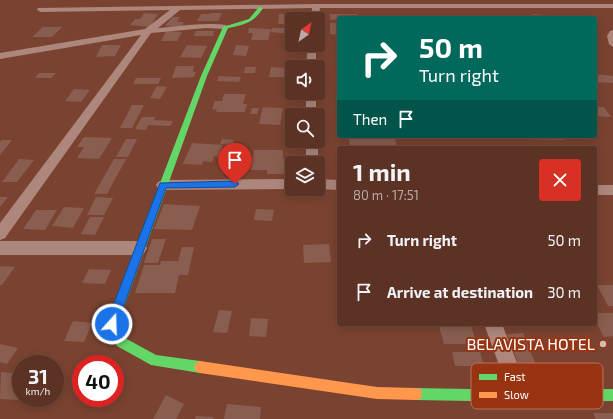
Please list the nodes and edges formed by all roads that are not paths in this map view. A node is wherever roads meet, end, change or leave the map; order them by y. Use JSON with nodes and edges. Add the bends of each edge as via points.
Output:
{"nodes":[{"id":1,"x":153,"y":0,"type":"edge"},
{"id":2,"x":252,"y":0,"type":"edge"},
{"id":3,"x":564,"y":0,"type":"edge"},
{"id":4,"x":316,"y":6,"type":"junction"},
{"id":5,"x":571,"y":6,"type":"junction"},
{"id":6,"x":613,"y":6,"type":"edge"},
{"id":7,"x":250,"y":8,"type":"junction"},
{"id":8,"x":261,"y":8,"type":"junction"},
{"id":9,"x":149,"y":9,"type":"junction"},
{"id":10,"x":178,"y":9,"type":"junction"},
{"id":11,"x":41,"y":10,"type":"dead end"},
{"id":12,"x":316,"y":12,"type":"edge"},
{"id":13,"x":226,"y":27,"type":"junction"},
{"id":14,"x":148,"y":31,"type":"junction"},
{"id":15,"x":613,"y":33,"type":"edge"},
{"id":16,"x":613,"y":44,"type":"edge"},
{"id":17,"x":0,"y":56,"type":"edge"},
{"id":18,"x":285,"y":184,"type":"edge"},
{"id":19,"x":325,"y":184,"type":"edge"},
{"id":20,"x":163,"y":185,"type":"junction"},
{"id":21,"x":337,"y":185,"type":"edge"},
{"id":22,"x":597,"y":190,"type":"edge"},
{"id":23,"x":613,"y":190,"type":"edge"},
{"id":24,"x":0,"y":234,"type":"edge"},
{"id":25,"x":0,"y":248,"type":"edge"},
{"id":26,"x":139,"y":248,"type":"junction"},
{"id":27,"x":494,"y":326,"type":"edge"},
{"id":28,"x":508,"y":363,"type":"edge"},
{"id":29,"x":471,"y":395,"type":"edge"},
{"id":30,"x":603,"y":395,"type":"edge"},
{"id":31,"x":613,"y":395,"type":"edge"}],
"edges":[{"from":1,"to":9,"type":"street"},
{"from":2,"to":7,"type":"street"},
{"from":3,"to":5,"type":"street"},
{"from":4,"to":5,"type":"street"},
{"from":4,"to":8,"type":"street"},
{"from":4,"to":12,"type":"street"},
{"from":5,"to":6,"type":"street"},
{"from":7,"to":8,"type":"street"},
{"from":7,"to":10,"type":"street"},
{"from":8,"to":13,"type":"street","via":[[255,19],[245,24]]},
{"from":9,"to":10,"type":"street"},
{"from":9,"to":11,"type":"street"},
{"from":10,"to":14,"type":"street"},
{"from":13,"to":14,"type":"street","via":[[206,26]]},
{"from":13,"to":20,"type":"street","via":[[204,76]]},
{"from":14,"to":17,"type":"street"},
{"from":14,"to":24,"type":"street"},
{"from":15,"to":16,"type":"street"},
{"from":18,"to":20,"type":"street"},
{"from":19,"to":21,"type":"street"},
{"from":20,"to":26,"type":"street"},
{"from":22,"to":23,"type":"street"},
{"from":25,"to":26,"type":"street"},
{"from":26,"to":29,"type":"street","via":[[112,324],[121,342],[155,362],[377,393]]},
{"from":27,"to":28,"type":"street"},
{"from":30,"to":31,"type":"street"}]}
